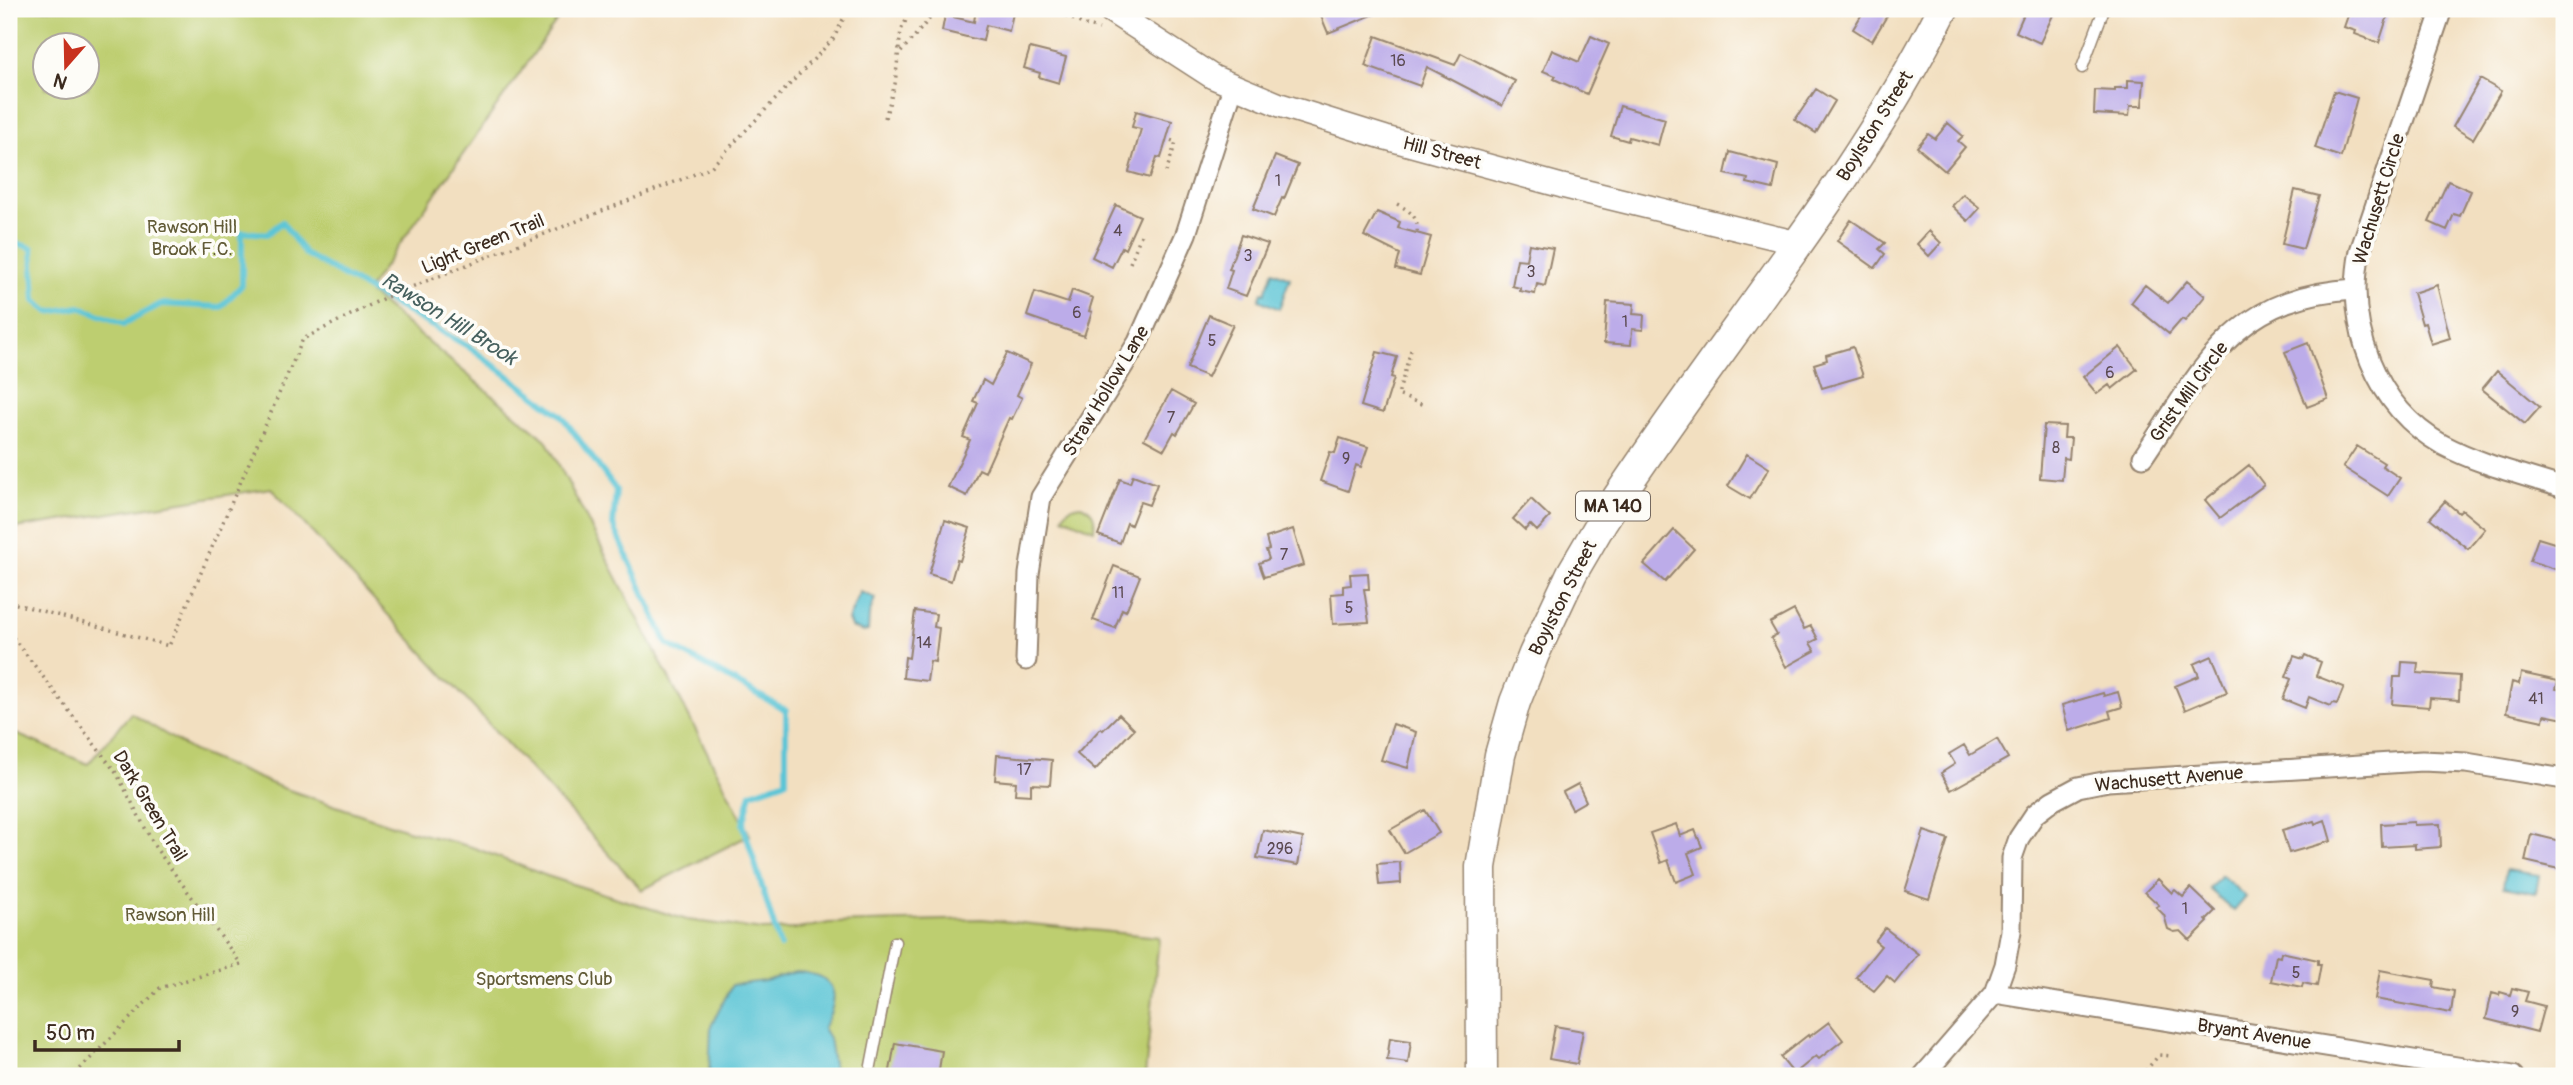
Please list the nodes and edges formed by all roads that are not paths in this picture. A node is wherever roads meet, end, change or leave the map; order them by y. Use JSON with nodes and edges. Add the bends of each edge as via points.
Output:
{"nodes":[{"id":1,"x":1108,"y":9,"type":"edge"},
{"id":2,"x":1943,"y":9,"type":"edge"},
{"id":3,"x":2104,"y":9,"type":"edge"},
{"id":4,"x":2442,"y":9,"type":"edge"},
{"id":5,"x":2082,"y":68,"type":"dead end"},
{"id":6,"x":1233,"y":87,"type":"junction"},
{"id":7,"x":1797,"y":243,"type":"junction"},
{"id":8,"x":2355,"y":289,"type":"junction"},
{"id":9,"x":2143,"y":457,"type":"dead end"},
{"id":10,"x":2564,"y":488,"type":"edge"},
{"id":11,"x":1026,"y":660,"type":"dead end"},
{"id":12,"x":2564,"y":779,"type":"edge"},
{"id":13,"x":895,"y":942,"type":"dead end"},
{"id":14,"x":1995,"y":993,"type":"junction"},
{"id":15,"x":869,"y":1076,"type":"edge"},
{"id":16,"x":1482,"y":1076,"type":"edge"},
{"id":17,"x":1923,"y":1076,"type":"edge"},
{"id":18,"x":2512,"y":1076,"type":"edge"}],
"edges":[{"from":1,"to":6,"type":"street","name":"Hill Street"},
{"from":2,"to":7,"type":"main road","name":"Boylston Street","number":"MA 140","via":[[1858,154]]},
{"from":3,"to":5,"type":"lane"},
{"from":4,"to":8,"type":"street","name":"Wachusett Circle","via":[[2370,218]]},
{"from":6,"to":7,"type":"street","name":"Hill Street","via":[[1394,140]]},
{"from":6,"to":11,"type":"street","name":"Straw Hollow Lane","via":[[1185,234],[1138,342],[1041,498],[1030,574]]},
{"from":7,"to":16,"type":"main road","name":"Boylston Street","number":"MA 140","via":[[1601,524],[1572,573],[1520,690],[1500,755],[1482,855]]},
{"from":8,"to":9,"type":"street","name":"Grist Mill Circle","via":[[2294,298],[2237,329],[2214,352]]},
{"from":8,"to":10,"type":"street","name":"Wachusett Circle","via":[[2359,326],[2370,361],[2388,393],[2412,421],[2441,444],[2463,454]]},
{"from":12,"to":14,"type":"street","name":"Wachusett Avenue","via":[[2466,763],[2422,761],[2108,781],[2078,787],[2035,814],[2019,838],[2012,858],[2011,931]]},
{"from":13,"to":15,"type":"lane"},
{"from":14,"to":17,"type":"street","name":"Wachusett Avenue"},
{"from":14,"to":18,"type":"street","name":"Bryant Avenue"}]}
